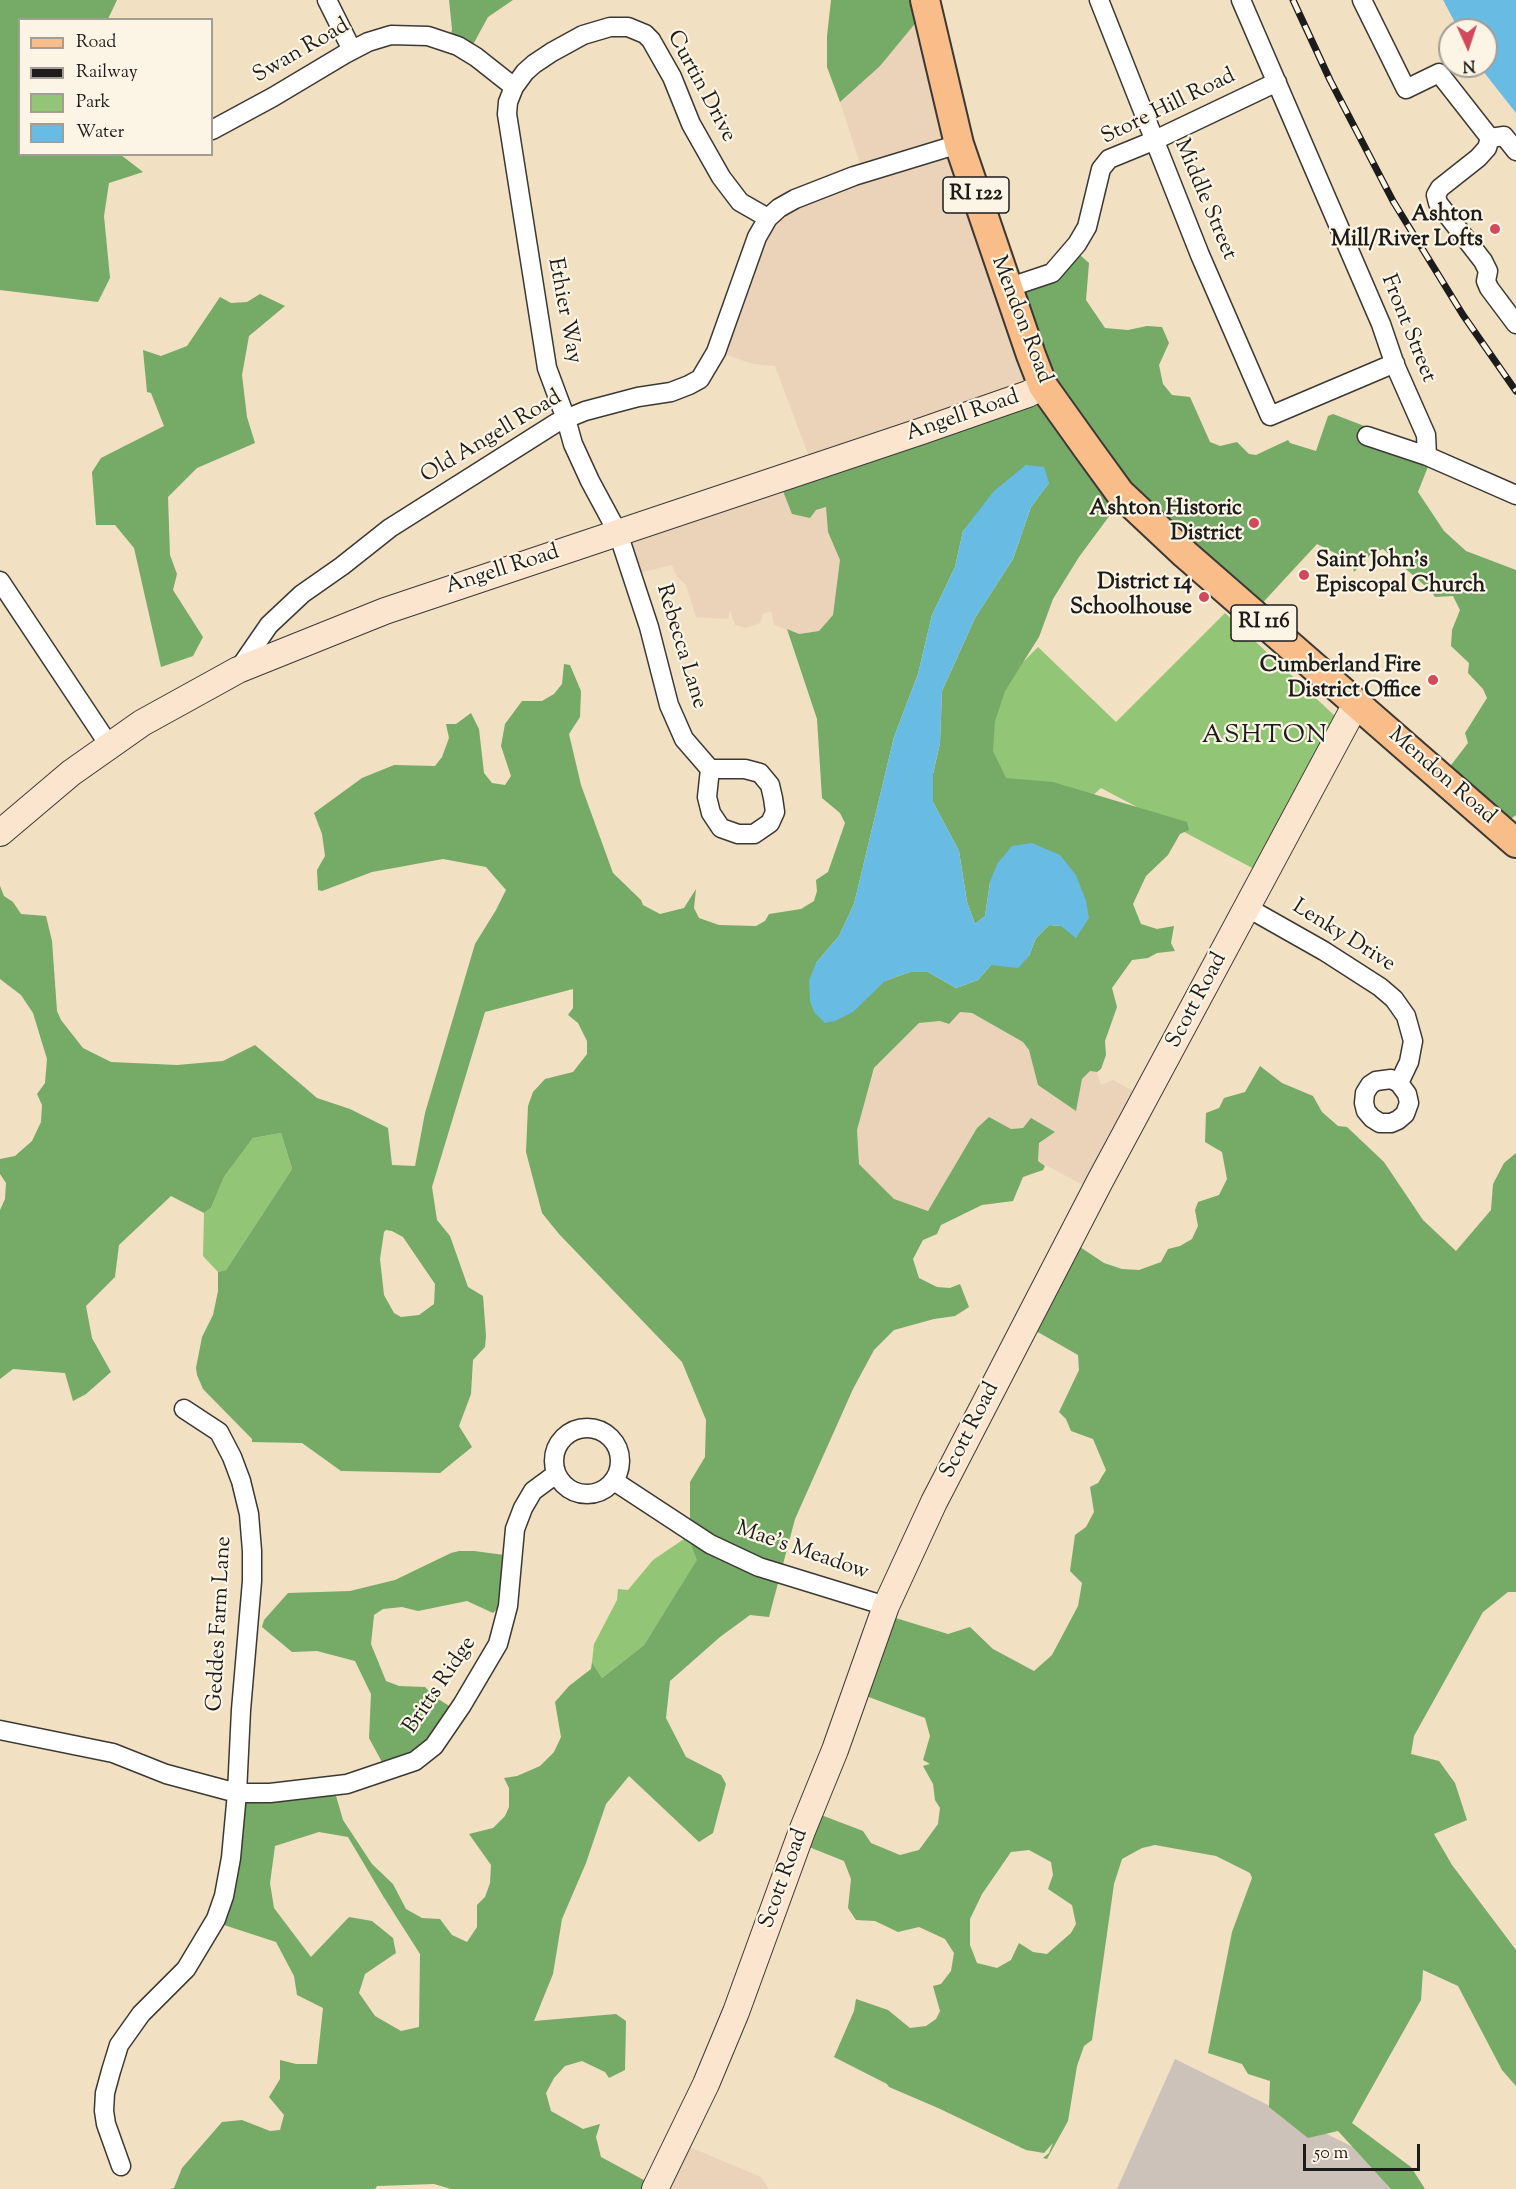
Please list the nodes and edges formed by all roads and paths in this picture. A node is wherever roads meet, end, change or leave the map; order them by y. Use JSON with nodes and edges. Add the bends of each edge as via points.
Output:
{"nodes":[{"id":1,"x":327,"y":0,"type":"edge"},
{"id":2,"x":925,"y":0,"type":"edge"},
{"id":3,"x":1099,"y":0,"type":"edge"},
{"id":4,"x":1241,"y":0,"type":"edge"},
{"id":5,"x":1362,"y":0,"type":"edge"},
{"id":6,"x":352,"y":50,"type":"junction"},
{"id":7,"x":1277,"y":82,"type":"junction"},
{"id":8,"x":514,"y":87,"type":"junction"},
{"id":9,"x":213,"y":129,"type":"edge"},
{"id":10,"x":1490,"y":138,"type":"junction"},
{"id":11,"x":1153,"y":141,"type":"junction"},
{"id":12,"x":959,"y":144,"type":"junction"},
{"id":13,"x":1516,"y":151,"type":"edge"},
{"id":14,"x":768,"y":218,"type":"junction"},
{"id":15,"x":1007,"y":288,"type":"junction"},
{"id":16,"x":1516,"y":324,"type":"edge"},
{"id":17,"x":1395,"y":363,"type":"junction"},
{"id":18,"x":1043,"y":386,"type":"junction"},
{"id":19,"x":566,"y":418,"type":"junction"},
{"id":20,"x":1367,"y":436,"type":"dead end"},
{"id":21,"x":1427,"y":456,"type":"junction"},
{"id":22,"x":1516,"y":495,"type":"edge"},
{"id":23,"x":618,"y":533,"type":"junction"},
{"id":24,"x":0,"y":581,"type":"edge"},
{"id":25,"x":238,"y":670,"type":"junction"},
{"id":26,"x":1356,"y":704,"type":"junction"},
{"id":27,"x":109,"y":745,"type":"junction"},
{"id":28,"x":710,"y":769,"type":"dead end"},
{"id":29,"x":0,"y":833,"type":"edge"},
{"id":30,"x":1514,"y":837,"type":"edge"},
{"id":31,"x":1248,"y":908,"type":"junction"},
{"id":32,"x":1399,"y":1083,"type":"dead end"},
{"id":33,"x":184,"y":1409,"type":"dead end"},
{"id":34,"x":556,"y":1474,"type":"junction"},
{"id":35,"x":614,"y":1480,"type":"junction"},
{"id":36,"x":886,"y":1606,"type":"junction"},
{"id":37,"x":0,"y":1730,"type":"edge"},
{"id":38,"x":237,"y":1792,"type":"junction"},
{"id":39,"x":121,"y":2166,"type":"dead end"},
{"id":40,"x":655,"y":2189,"type":"edge"}],
"edges":[{"from":1,"to":6,"type":"street"},
{"from":2,"to":12,"type":"main road","name":"Mendon Road","number":"RI 122"},
{"from":3,"to":11,"type":"street","name":"Middle Street"},
{"from":4,"to":7,"type":"street","name":"Front Street"},
{"from":5,"to":10,"type":"street","via":[[1406,89],[1439,73]]},
{"from":6,"to":8,"type":"street","name":"Swan Road","via":[[391,35],[428,36],[458,46]]},
{"from":6,"to":9,"type":"street","name":"Swan Road"},
{"from":7,"to":11,"type":"street","name":"Store Hill Road"},
{"from":7,"to":17,"type":"street","name":"Front Street","via":[[1382,324]]},
{"from":8,"to":14,"type":"street","name":"Curtin Drive","via":[[534,64],[583,35],[610,27],[628,27],[645,34],[672,77],[691,124],[722,177],[740,202]]},
{"from":8,"to":19,"type":"street","name":"Ethier Way","via":[[507,114],[529,264],[547,368]]},
{"from":10,"to":13,"type":"street","via":[[1504,136]]},
{"from":10,"to":16,"type":"street","via":[[1478,158],[1436,195],[1438,203],[1483,261],[1489,288]]},
{"from":11,"to":15,"type":"street","name":"Store Hill Road","via":[[1108,159],[1101,169],[1087,227],[1052,273]]},
{"from":11,"to":17,"type":"street","name":"Middle Street","via":[[1270,416]]},
{"from":12,"to":14,"type":"street","name":"Old Angell Road","via":[[802,196]]},
{"from":12,"to":15,"type":"main road","name":"Mendon Road","number":"RI 122"},
{"from":14,"to":19,"type":"street","name":"Old Angell Road","via":[[757,237],[716,352],[700,379],[671,392]]},
{"from":15,"to":18,"type":"main road","name":"Mendon Road","number":"RI 122"},
{"from":17,"to":21,"type":"street","name":"Front Street","via":[[1426,435]]},
{"from":18,"to":23,"type":"street","name":"Angell Road"},
{"from":18,"to":26,"type":"main road","name":"Mendon Road","number":"RI 116","via":[[1120,493]]},
{"from":19,"to":23,"type":"street","name":"Ethier Way","via":[[577,453]]},
{"from":19,"to":25,"type":"street","name":"Old Angell Road","via":[[390,528],[302,594],[269,625]]},
{"from":20,"to":21,"type":"street"},
{"from":21,"to":22,"type":"street"},
{"from":23,"to":25,"type":"street","name":"Angell Road","via":[[385,611]]},
{"from":23,"to":28,"type":"street","name":"Rebecca Lane","via":[[669,705],[684,738]]},
{"from":24,"to":27,"type":"street"},
{"from":25,"to":27,"type":"street","name":"Angell Road"},
{"from":26,"to":30,"type":"main road","name":"Mendon Road","number":"RI 116"},
{"from":26,"to":31,"type":"street","name":"Scott Road"},
{"from":27,"to":29,"type":"street","name":"Angell Road"},
{"from":31,"to":32,"type":"street","name":"Lenky Drive","via":[[1324,951],[1394,999],[1406,1016],[1413,1041]]},
{"from":31,"to":36,"type":"street","name":"Scott Road","via":[[1089,1202],[934,1502]]},
{"from":33,"to":38,"type":"street","name":"Geddes Farm Lane","via":[[219,1432],[241,1481],[249,1515],[252,1581]]},
{"from":34,"to":35,"type":"street","via":[[564,1486],[576,1493],[604,1490]]},
{"from":34,"to":35,"type":"street","via":[[553,1459],[558,1444],[568,1433],[583,1428],[598,1430],[615,1444],[620,1466]]},
{"from":34,"to":38,"type":"street","name":"Britts Ridge","via":[[533,1491],[522,1508],[515,1529],[508,1606],[498,1644],[434,1746],[415,1761],[347,1784],[270,1793]]},
{"from":35,"to":36,"type":"street","name":"Mae's Meadow","via":[[710,1544],[759,1567]]},
{"from":36,"to":40,"type":"street","name":"Scott Road","via":[[736,2012]]},
{"from":37,"to":38,"type":"street","name":"Britts Ridge","via":[[112,1753],[166,1774]]},
{"from":38,"to":39,"type":"street","name":"Geddes Farm Lane","via":[[231,1858],[216,1919],[186,1969],[141,2014],[119,2045],[105,2093],[104,2111]]}]}
